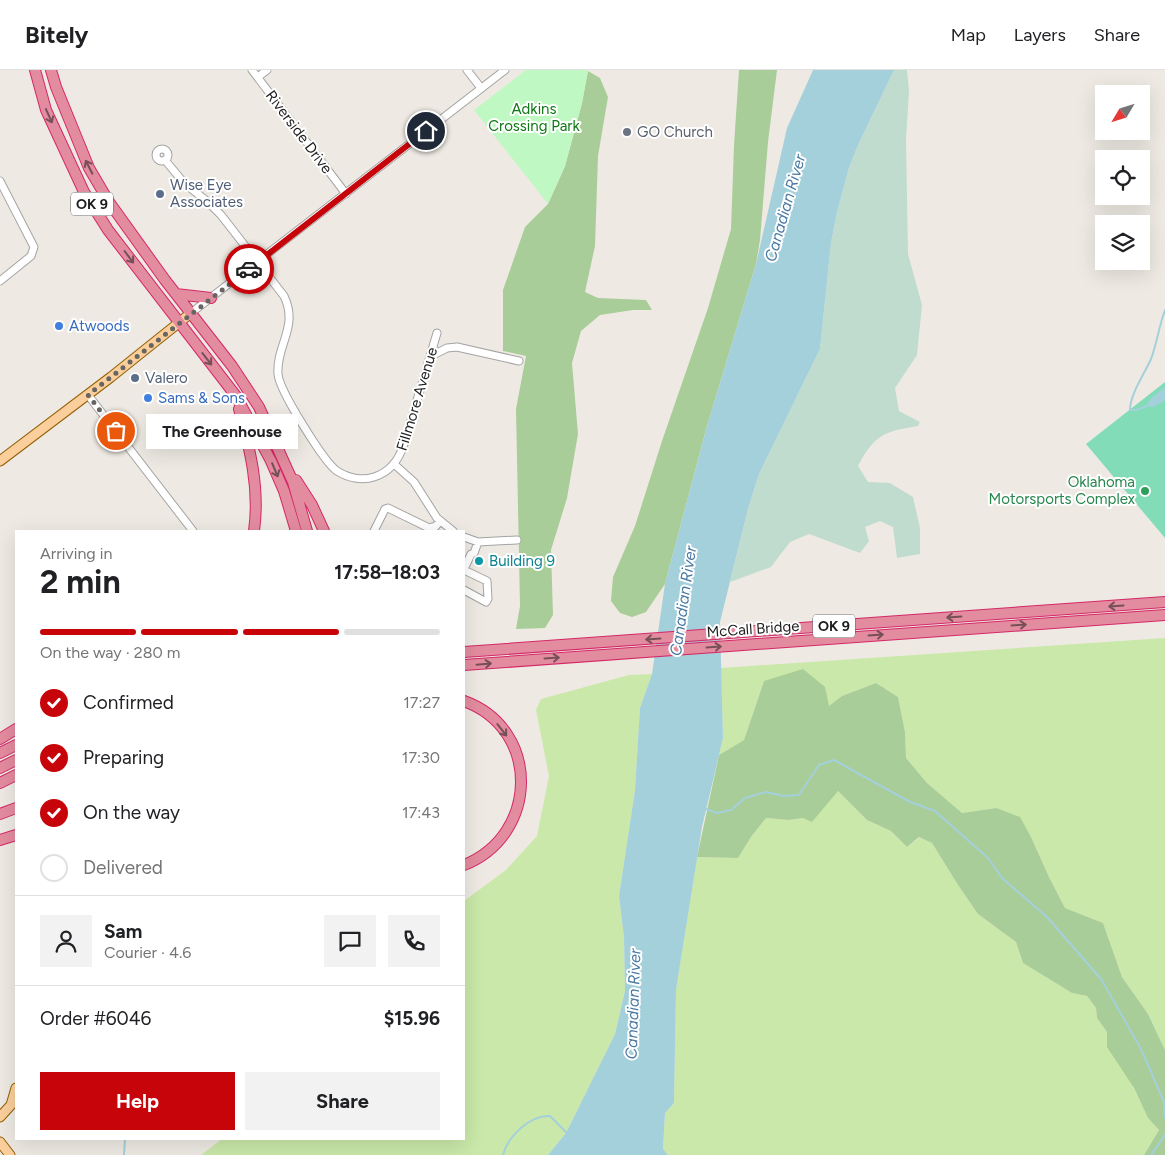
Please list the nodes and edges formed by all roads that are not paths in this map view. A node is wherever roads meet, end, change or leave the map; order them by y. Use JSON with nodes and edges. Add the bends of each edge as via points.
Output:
{"nodes":[{"id":1,"x":35,"y":70,"type":"edge"},
{"id":2,"x":51,"y":70,"type":"edge"},
{"id":3,"x":252,"y":70,"type":"edge"},
{"id":4,"x":267,"y":70,"type":"edge"},
{"id":5,"x":467,"y":70,"type":"edge"},
{"id":6,"x":505,"y":70,"type":"edge"},
{"id":7,"x":258,"y":77,"type":"junction"},
{"id":8,"x":481,"y":88,"type":"junction"},
{"id":9,"x":165,"y":160,"type":"dead end"},
{"id":10,"x":0,"y":181,"type":"edge"},
{"id":11,"x":3,"y":194,"type":"edge"},
{"id":12,"x":346,"y":194,"type":"junction"},
{"id":13,"x":258,"y":261,"type":"junction"},
{"id":14,"x":0,"y":281,"type":"edge"},
{"id":15,"x":176,"y":294,"type":"junction"},
{"id":16,"x":211,"y":298,"type":"junction"},
{"id":17,"x":191,"y":313,"type":"junction"},
{"id":18,"x":178,"y":322,"type":"junction"},
{"id":19,"x":438,"y":333,"type":"dead end"},
{"id":20,"x":431,"y":356,"type":"junction"},
{"id":21,"x":519,"y":361,"type":"dead end"},
{"id":22,"x":88,"y":395,"type":"junction"},
{"id":23,"x":236,"y":396,"type":"junction"},
{"id":24,"x":284,"y":460,"type":"junction"},
{"id":25,"x":0,"y":461,"type":"edge"},
{"id":26,"x":394,"y":464,"type":"junction"},
{"id":27,"x":439,"y":520,"type":"junction"},
{"id":28,"x":430,"y":529,"type":"edge"},
{"id":29,"x":192,"y":530,"type":"edge"},
{"id":30,"x":254,"y":530,"type":"edge"},
{"id":31,"x":296,"y":530,"type":"edge"},
{"id":32,"x":307,"y":530,"type":"edge"},
{"id":33,"x":324,"y":530,"type":"edge"},
{"id":34,"x":374,"y":530,"type":"edge"},
{"id":35,"x":452,"y":530,"type":"edge"},
{"id":36,"x":465,"y":537,"type":"edge"},
{"id":37,"x":517,"y":540,"type":"dead end"},
{"id":38,"x":475,"y":541,"type":"junction"},
{"id":39,"x":468,"y":555,"type":"edge"},
{"id":40,"x":465,"y":570,"type":"edge"},
{"id":41,"x":465,"y":591,"type":"edge"},
{"id":42,"x":1165,"y":602,"type":"edge"},
{"id":43,"x":1165,"y":615,"type":"edge"},
{"id":44,"x":465,"y":646,"type":"edge"},
{"id":45,"x":477,"y":651,"type":"junction"},
{"id":46,"x":465,"y":652,"type":"edge"},
{"id":47,"x":465,"y":665,"type":"edge"},
{"id":48,"x":465,"y":702,"type":"edge"},
{"id":49,"x":15,"y":730,"type":"edge"},
{"id":50,"x":0,"y":739,"type":"edge"},
{"id":51,"x":15,"y":746,"type":"edge"},
{"id":52,"x":0,"y":753,"type":"edge"},
{"id":53,"x":15,"y":760,"type":"edge"},
{"id":54,"x":0,"y":768,"type":"edge"},
{"id":55,"x":15,"y":775,"type":"edge"},
{"id":56,"x":0,"y":783,"type":"edge"},
{"id":57,"x":15,"y":808,"type":"edge"},
{"id":58,"x":0,"y":814,"type":"edge"},
{"id":59,"x":15,"y":836,"type":"edge"},
{"id":60,"x":0,"y":840,"type":"edge"},
{"id":61,"x":465,"y":864,"type":"edge"},
{"id":62,"x":15,"y":1091,"type":"edge"},
{"id":63,"x":0,"y":1117,"type":"edge"},
{"id":64,"x":0,"y":1142,"type":"edge"},
{"id":65,"x":10,"y":1155,"type":"edge"}],
"edges":[{"from":1,"to":18,"type":"highway","number":"OK 9","one_way":true,"via":[[46,110],[84,192],[108,230]]},
{"from":15,"to":2,"type":"highway","number":"OK 9","one_way":true,"via":[[126,227],[89,168]]},
{"from":3,"to":7,"type":"street","name":"Riverside Drive"},
{"from":4,"to":7,"type":"street"},
{"from":5,"to":8,"type":"street"},
{"from":6,"to":8,"type":"street"},
{"from":7,"to":12,"type":"street","name":"Riverside Drive"},
{"from":8,"to":12,"type":"street"},
{"from":9,"to":13,"type":"street","via":[[184,183],[214,208]]},
{"from":10,"to":11,"type":"street"},
{"from":11,"to":14,"type":"street","via":[[34,249],[28,259]]},
{"from":12,"to":13,"type":"street"},
{"from":13,"to":16,"type":"street"},
{"from":13,"to":26,"type":"street","via":[[281,291],[289,313],[289,327],[278,370],[279,381],[325,458],[339,473],[360,479],[380,474]]},
{"from":15,"to":16,"type":"highway"},
{"from":15,"to":17,"type":"highway","number":"OK 9"},
{"from":16,"to":17,"type":"street"},
{"from":17,"to":18,"type":"main road"},
{"from":17,"to":24,"type":"highway","number":"OK 9","via":[[249,392]]},
{"from":18,"to":22,"type":"main road"},
{"from":18,"to":23,"type":"highway","number":"OK 9","one_way":true},
{"from":19,"to":20,"type":"street","name":"Fillmore Avenue"},
{"from":20,"to":21,"type":"street","via":[[457,347]]},
{"from":20,"to":26,"type":"street","name":"Fillmore Avenue","via":[[402,452]]},
{"from":22,"to":25,"type":"main road"},
{"from":22,"to":29,"type":"street"},
{"from":23,"to":30,"type":"highway","via":[[254,472]]},
{"from":23,"to":31,"type":"highway","number":"OK 9","one_way":true,"via":[[271,461]]},
{"from":24,"to":32,"type":"highway"},
{"from":24,"to":33,"type":"highway","number":"OK 9"},
{"from":26,"to":27,"type":"street","via":[[414,482]]},
{"from":27,"to":28,"type":"street"},
{"from":27,"to":35,"type":"street"},
{"from":28,"to":34,"type":"street","via":[[388,508]]},
{"from":36,"to":38,"type":"street"},
{"from":37,"to":38,"type":"street"},
{"from":38,"to":39,"type":"street"},
{"from":40,"to":41,"type":"street","via":[[486,581],[488,599],[486,602]]},
{"from":42,"to":45,"type":"highway","name":"McCall Bridge","number":"OK 9","one_way":true},
{"from":47,"to":43,"type":"highway","name":"McCall Bridge","number":"OK 9","one_way":true},
{"from":44,"to":45,"type":"highway","number":"OK 9"},
{"from":45,"to":46,"type":"highway","name":"McCall Bridge"},
{"from":48,"to":61,"type":"highway","one_way":true,"via":[[485,712],[503,729],[518,758],[521,781],[521,794],[508,830],[487,852]]},
{"from":49,"to":50,"type":"highway"},
{"from":51,"to":52,"type":"highway"},
{"from":53,"to":54,"type":"highway"},
{"from":55,"to":56,"type":"highway"},
{"from":57,"to":58,"type":"highway"},
{"from":59,"to":60,"type":"highway"},
{"from":62,"to":63,"type":"main road","via":[[11,1105]]},
{"from":64,"to":65,"type":"main road"}]}
